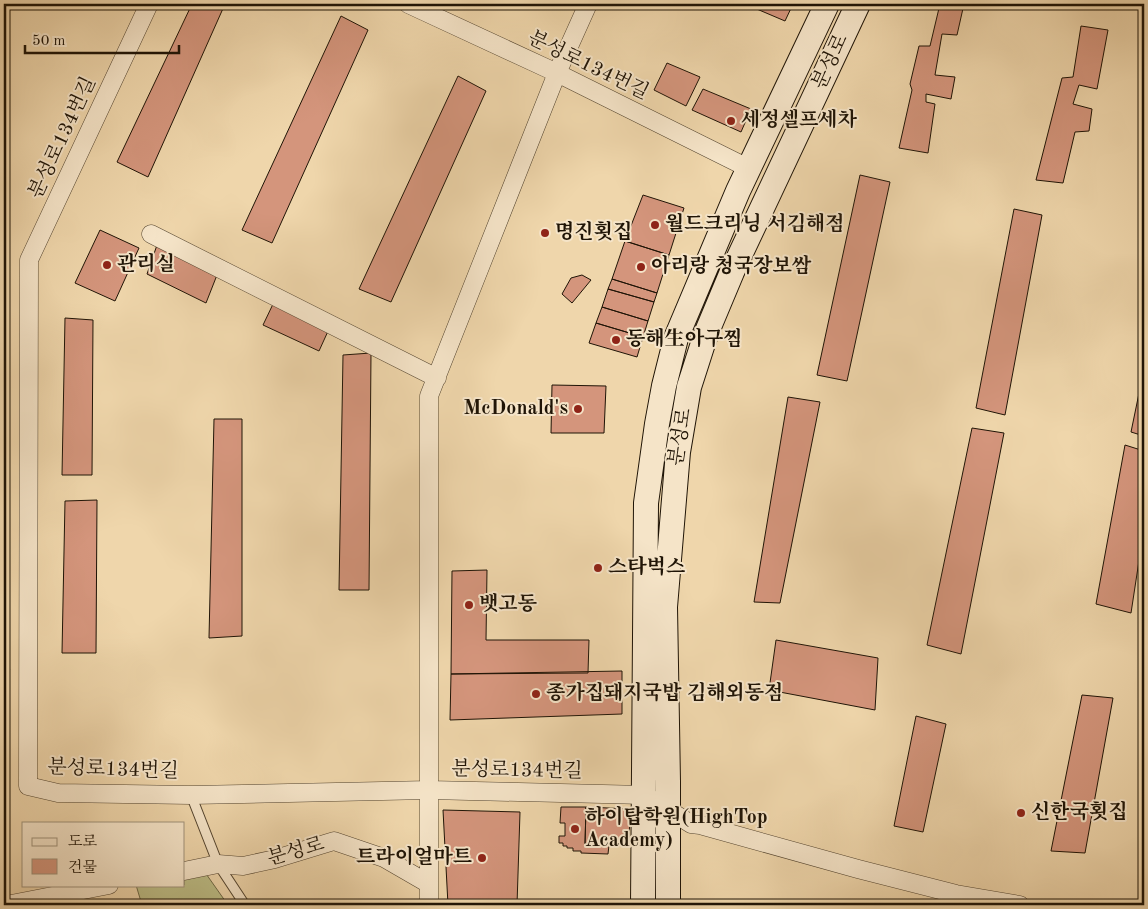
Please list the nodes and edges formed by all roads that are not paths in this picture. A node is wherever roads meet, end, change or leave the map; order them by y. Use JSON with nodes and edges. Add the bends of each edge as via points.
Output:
{"nodes":[{"id":1,"x":149,"y":4,"type":"edge"},
{"id":2,"x":408,"y":4,"type":"edge"},
{"id":3,"x":588,"y":4,"type":"edge"},
{"id":4,"x":827,"y":4,"type":"edge"},
{"id":5,"x":858,"y":4,"type":"edge"},
{"id":6,"x":557,"y":73,"type":"junction"},
{"id":7,"x":748,"y":168,"type":"junction"},
{"id":8,"x":151,"y":234,"type":"dead end"},
{"id":9,"x":437,"y":378,"type":"junction"},
{"id":10,"x":428,"y":790,"type":"junction"},
{"id":11,"x":191,"y":794,"type":"junction"},
{"id":12,"x":645,"y":795,"type":"junction"},
{"id":13,"x":668,"y":811,"type":"junction"},
{"id":14,"x":218,"y":864,"type":"junction"},
{"id":15,"x":185,"y":871,"type":"edge"},
{"id":16,"x":429,"y":884,"type":"junction"},
{"id":17,"x":104,"y":886,"type":"edge"},
{"id":18,"x":6,"y":905,"type":"edge"},
{"id":19,"x":245,"y":905,"type":"edge"},
{"id":20,"x":429,"y":905,"type":"edge"},
{"id":21,"x":643,"y":905,"type":"edge"},
{"id":22,"x":668,"y":905,"type":"edge"},
{"id":23,"x":1020,"y":905,"type":"edge"}],
"edges":[{"from":1,"to":11,"type":"street","name":"분성로134번길","via":[[29,260],[28,786],[58,793]]},
{"from":2,"to":6,"type":"street","name":"분성로134번길"},
{"from":3,"to":6,"type":"street"},
{"from":4,"to":7,"type":"main road","name":"분성로"},
{"from":5,"to":13,"type":"main road","name":"분성로","via":[[732,272],[706,334],[689,387],[678,452],[665,608]]},
{"from":6,"to":7,"type":"street","name":"분성로134번길"},
{"from":6,"to":9,"type":"street"},
{"from":7,"to":12,"type":"main road","name":"분성로","via":[[676,338],[657,424],[646,503]]},
{"from":8,"to":9,"type":"street"},
{"from":9,"to":10,"type":"street","via":[[429,396]]},
{"from":10,"to":11,"type":"street","name":"분성로134번길"},
{"from":10,"to":12,"type":"street","name":"분성로134번길"},
{"from":10,"to":16,"type":"street"},
{"from":11,"to":14,"type":"lane"},
{"from":12,"to":13,"type":"street"},
{"from":12,"to":21,"type":"main road","name":"분성로"},
{"from":13,"to":22,"type":"main road","name":"분성로"},
{"from":13,"to":23,"type":"street","via":[[690,824],[849,867],[956,894]]},
{"from":14,"to":15,"type":"street","name":"분성로"},
{"from":14,"to":16,"type":"street","name":"분성로","via":[[243,866],[275,860],[334,841],[384,858]]},
{"from":14,"to":19,"type":"lane"},
{"from":16,"to":20,"type":"street"},
{"from":17,"to":18,"type":"street"}]}
